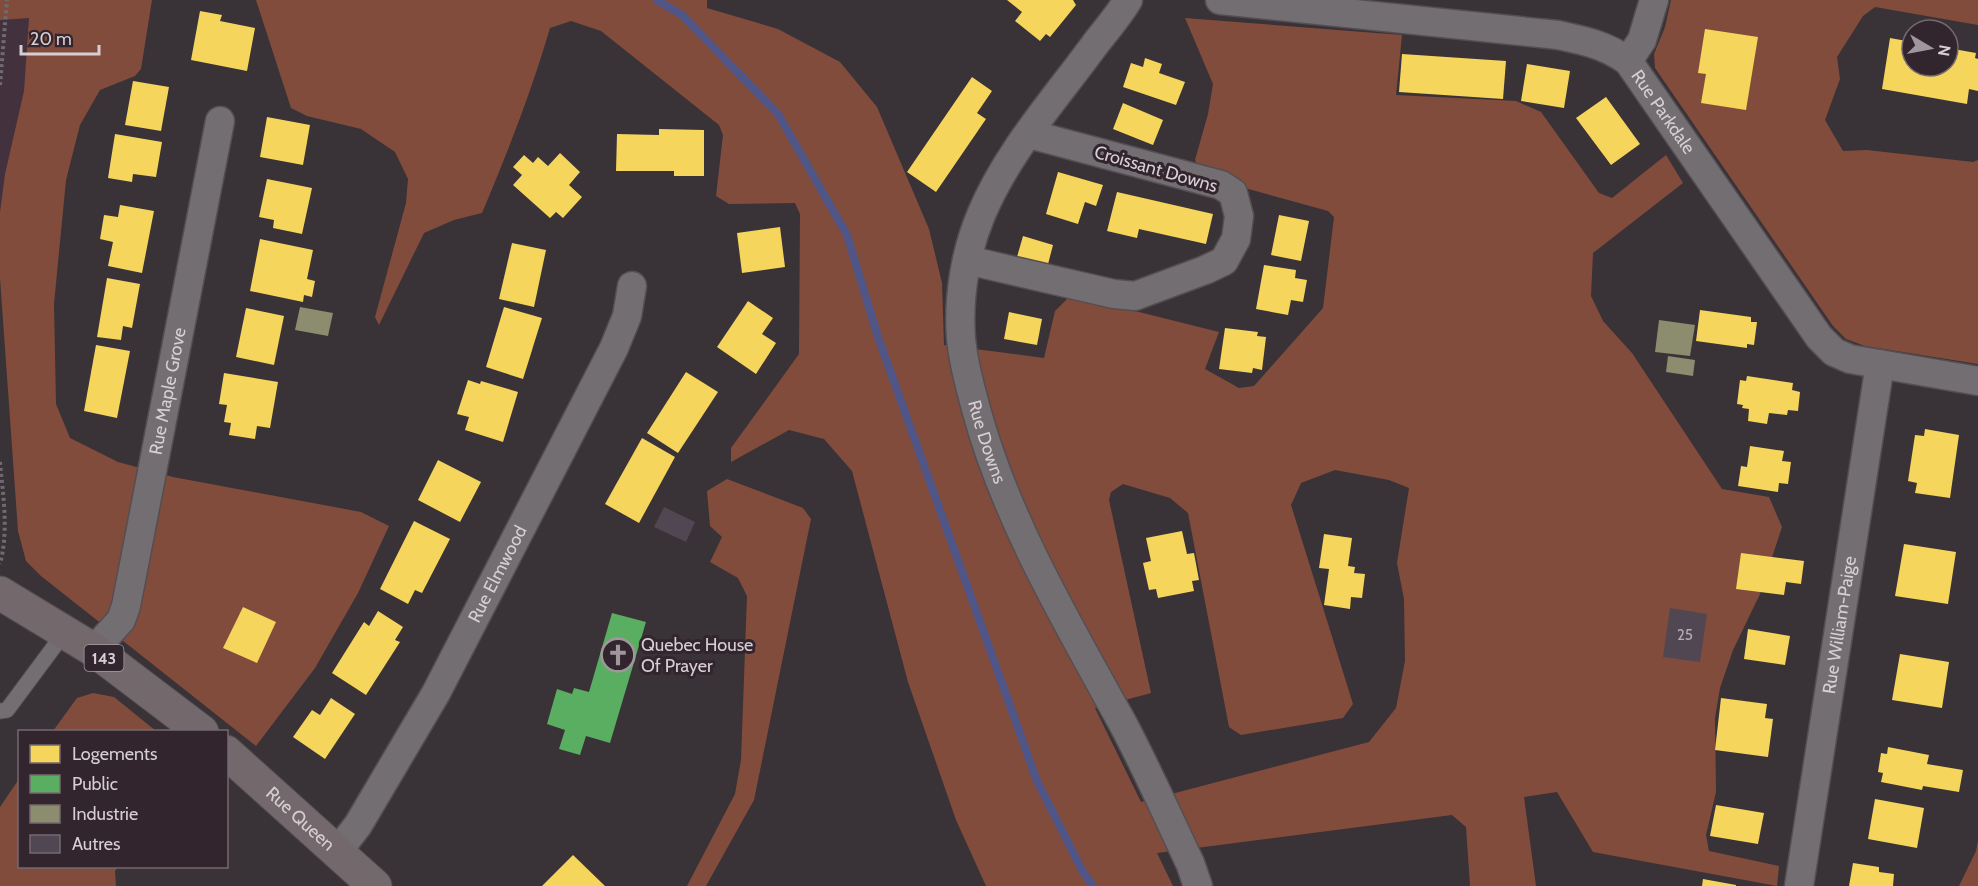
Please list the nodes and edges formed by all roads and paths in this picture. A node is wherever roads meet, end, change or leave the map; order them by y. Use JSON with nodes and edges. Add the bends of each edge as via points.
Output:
{"nodes":[{"id":1,"x":7,"y":0,"type":"edge"},
{"id":2,"x":1128,"y":0,"type":"edge"},
{"id":3,"x":1220,"y":0,"type":"edge"},
{"id":4,"x":1654,"y":0,"type":"edge"},
{"id":5,"x":1331,"y":5,"type":"edge"},
{"id":6,"x":1628,"y":61,"type":"junction"},
{"id":7,"x":0,"y":85,"type":"edge"},
{"id":8,"x":220,"y":121,"type":"dead end"},
{"id":9,"x":1029,"y":134,"type":"junction"},
{"id":10,"x":968,"y":260,"type":"junction"},
{"id":11,"x":632,"y":286,"type":"dead end"},
{"id":12,"x":1880,"y":364,"type":"junction"},
{"id":13,"x":1978,"y":381,"type":"edge"},
{"id":14,"x":0,"y":462,"type":"edge"},
{"id":15,"x":0,"y":565,"type":"edge"},
{"id":16,"x":0,"y":593,"type":"edge"},
{"id":17,"x":65,"y":632,"type":"junction"},
{"id":18,"x":94,"y":650,"type":"junction"},
{"id":19,"x":0,"y":711,"type":"edge"},
{"id":20,"x":199,"y":730,"type":"edge"},
{"id":21,"x":228,"y":754,"type":"edge"},
{"id":22,"x":338,"y":851,"type":"junction"},
{"id":23,"x":375,"y":886,"type":"edge"},
{"id":24,"x":1198,"y":886,"type":"edge"},
{"id":25,"x":1799,"y":886,"type":"edge"}],
"edges":[{"from":1,"to":7,"type":"path"},
{"from":2,"to":9,"type":"street","name":"Rue Downs"},
{"from":3,"to":5,"type":"street","name":"Rue Parkdale"},
{"from":4,"to":6,"type":"street","via":[[1642,40]]},
{"from":5,"to":6,"type":"street","name":"Rue Parkdale","via":[[1558,35],[1610,49]]},
{"from":6,"to":12,"type":"street","name":"Rue Parkdale","via":[[1820,337],[1834,352]]},
{"from":8,"to":18,"type":"street","name":"Rue Maple Grove","via":[[126,606],[121,620]]},
{"from":9,"to":10,"type":"street","name":"Rue Downs","via":[[981,214]]},
{"from":9,"to":10,"type":"street","name":"Croissant Downs","via":[[1221,185],[1233,193],[1239,216],[1236,239],[1224,261],[1135,296]]},
{"from":10,"to":24,"type":"street","name":"Rue Downs","via":[[961,304],[962,339],[984,440],[1009,504],[1073,634],[1125,727]]},
{"from":11,"to":22,"type":"street","name":"Rue Elmwood","via":[[627,316],[614,348],[436,693],[358,825]]},
{"from":12,"to":13,"type":"street","name":"Rue Parkdale"},
{"from":12,"to":25,"type":"street","name":"Rue William-Paige"},
{"from":14,"to":15,"type":"path","via":[[6,519]]},
{"from":16,"to":17,"type":"main road","number":"143"},
{"from":17,"to":18,"type":"main road","number":"143"},
{"from":17,"to":19,"type":"lane","via":[[7,710]]},
{"from":18,"to":20,"type":"main road","number":"143"},
{"from":21,"to":22,"type":"main road","name":"Rue Queen"},
{"from":22,"to":23,"type":"main road","name":"Rue Queen"}]}
